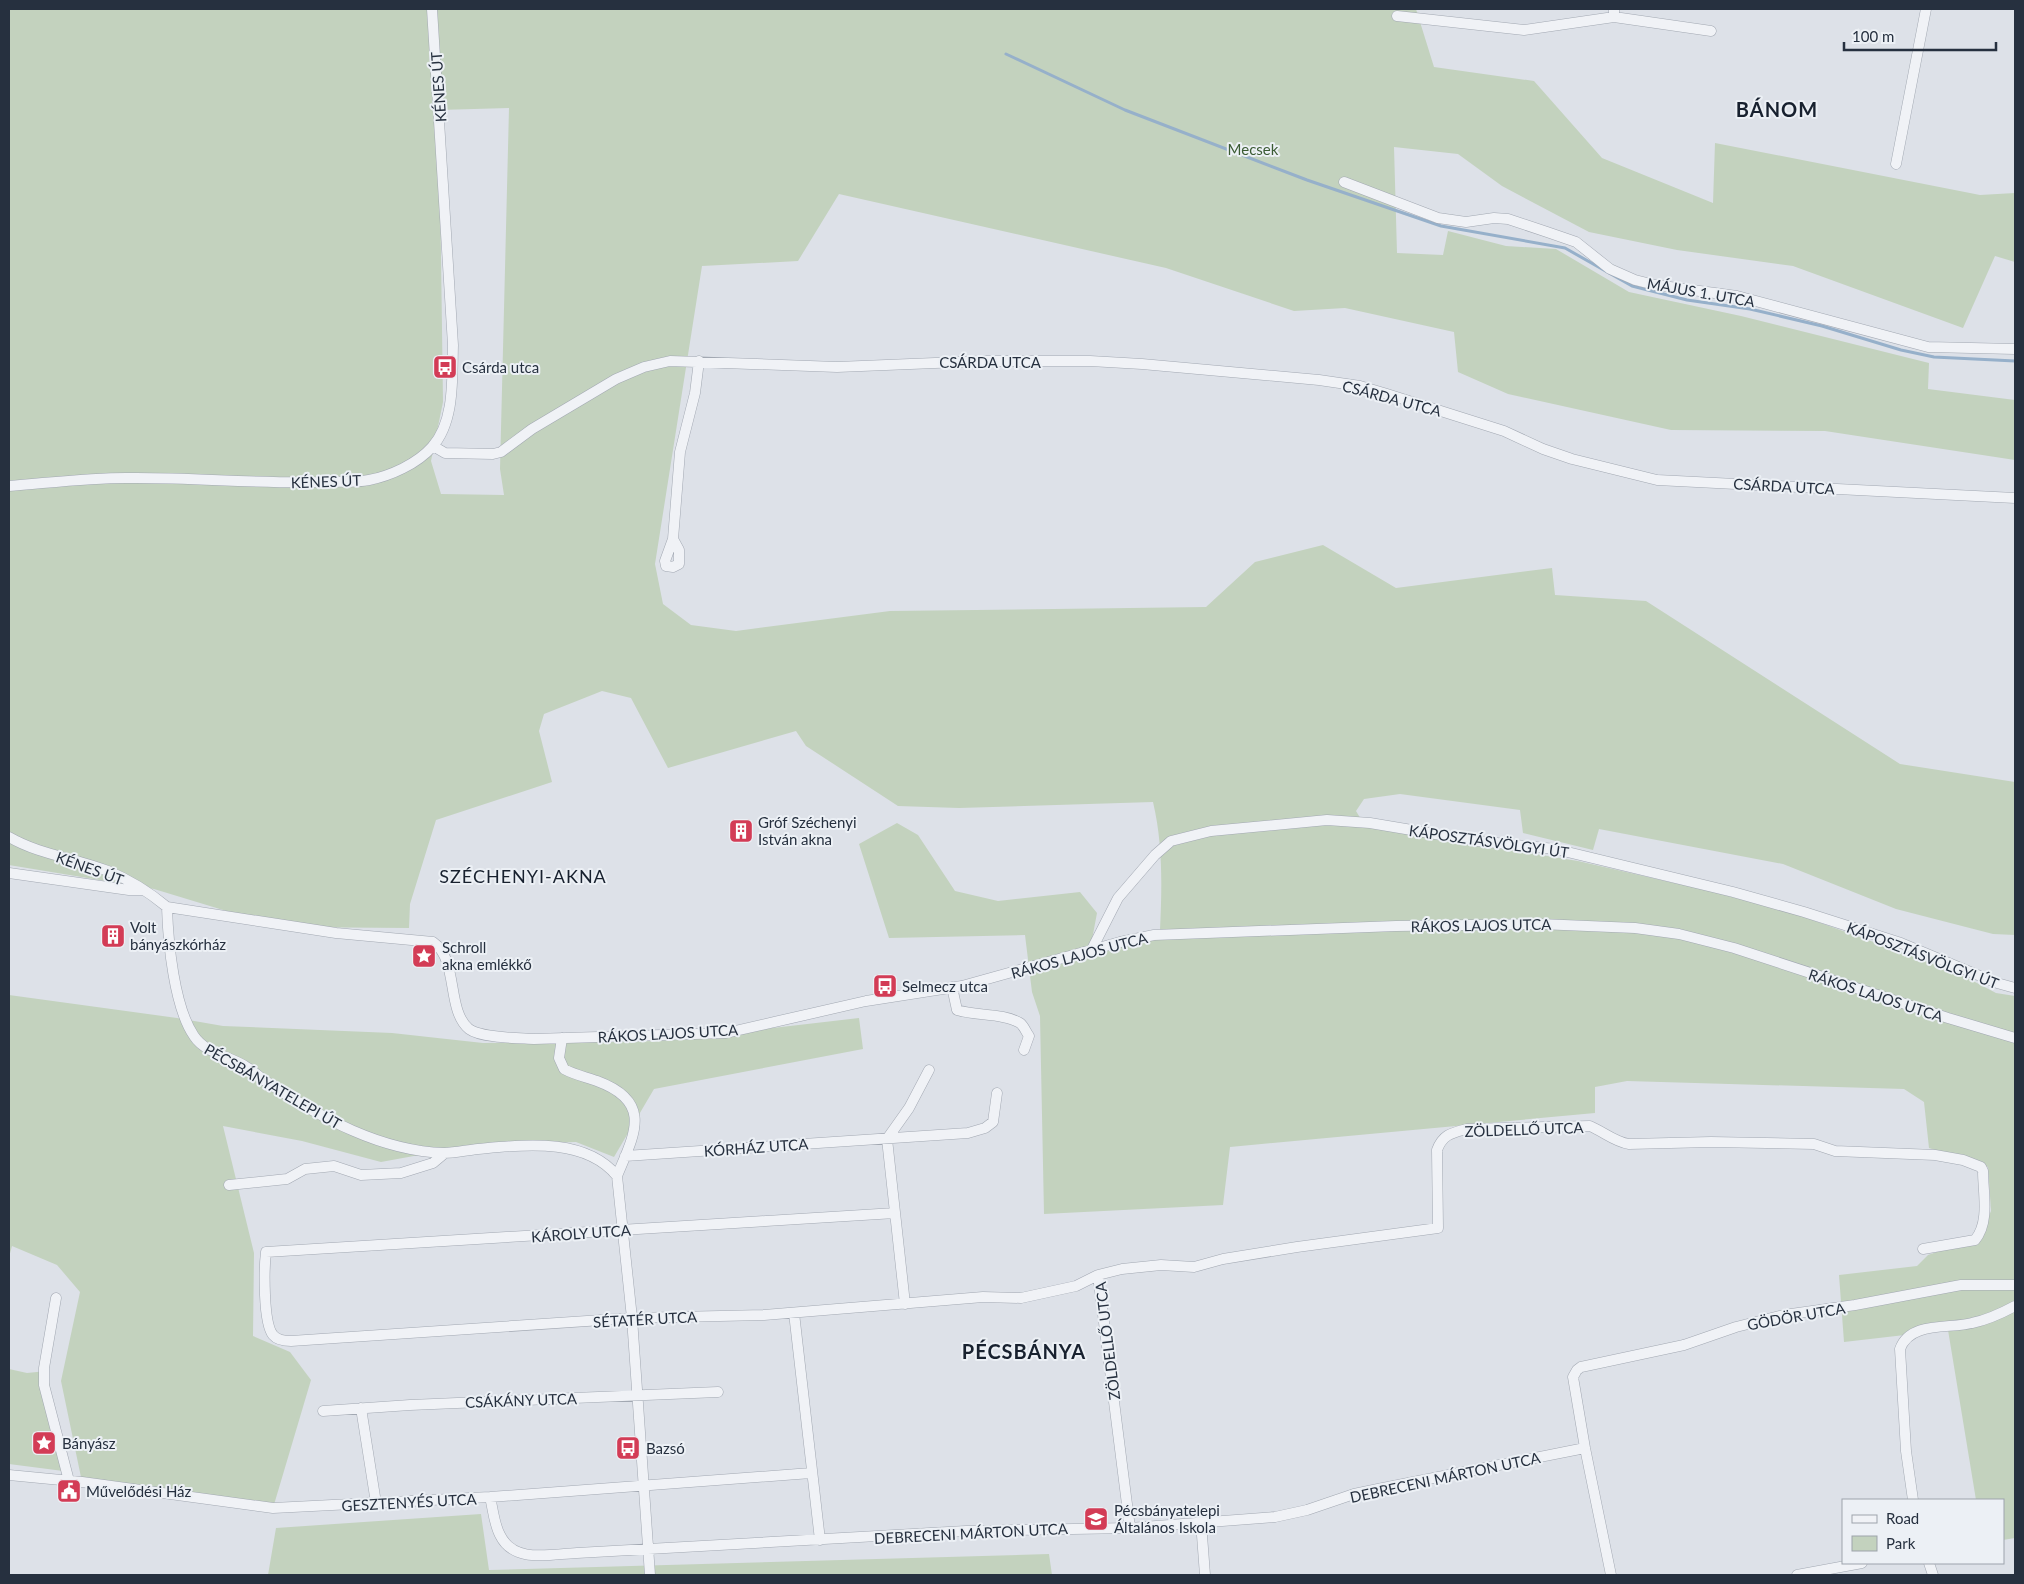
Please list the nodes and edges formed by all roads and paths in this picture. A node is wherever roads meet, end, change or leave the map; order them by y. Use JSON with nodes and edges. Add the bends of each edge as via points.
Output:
{"nodes":[{"id":1,"x":432,"y":9,"type":"edge"},
{"id":2,"x":1926,"y":9,"type":"edge"},
{"id":3,"x":1614,"y":13,"type":"edge"},
{"id":4,"x":1397,"y":16,"type":"dead end"},
{"id":5,"x":1712,"y":31,"type":"dead end"},
{"id":6,"x":1896,"y":164,"type":"dead end"},
{"id":7,"x":1344,"y":182,"type":"dead end"},
{"id":8,"x":2015,"y":349,"type":"edge"},
{"id":9,"x":699,"y":361,"type":"junction"},
{"id":10,"x":433,"y":446,"type":"junction"},
{"id":11,"x":9,"y":486,"type":"edge"},
{"id":12,"x":2015,"y":498,"type":"edge"},
{"id":13,"x":673,"y":539,"type":"dead end"},
{"id":14,"x":9,"y":837,"type":"edge"},
{"id":15,"x":9,"y":873,"type":"edge"},
{"id":16,"x":145,"y":890,"type":"junction"},
{"id":17,"x":167,"y":907,"type":"junction"},
{"id":18,"x":1091,"y":951,"type":"junction"},
{"id":19,"x":952,"y":988,"type":"junction"},
{"id":20,"x":2015,"y":988,"type":"edge"},
{"id":21,"x":562,"y":1038,"type":"junction"},
{"id":22,"x":2015,"y":1038,"type":"edge"},
{"id":23,"x":1024,"y":1050,"type":"dead end"},
{"id":24,"x":929,"y":1070,"type":"dead end"},
{"id":25,"x":997,"y":1093,"type":"dead end"},
{"id":26,"x":888,"y":1138,"type":"junction"},
{"id":27,"x":444,"y":1153,"type":"junction"},
{"id":28,"x":625,"y":1156,"type":"junction"},
{"id":29,"x":617,"y":1176,"type":"junction"},
{"id":30,"x":229,"y":1185,"type":"dead end"},
{"id":31,"x":895,"y":1213,"type":"junction"},
{"id":32,"x":624,"y":1230,"type":"junction"},
{"id":33,"x":1923,"y":1249,"type":"dead end"},
{"id":34,"x":266,"y":1252,"type":"joint"},
{"id":35,"x":1098,"y":1275,"type":"junction"},
{"id":36,"x":2015,"y":1285,"type":"edge"},
{"id":37,"x":56,"y":1298,"type":"dead end"},
{"id":38,"x":905,"y":1304,"type":"junction"},
{"id":39,"x":2015,"y":1306,"type":"edge"},
{"id":40,"x":794,"y":1312,"type":"junction"},
{"id":41,"x":632,"y":1318,"type":"junction"},
{"id":42,"x":718,"y":1392,"type":"dead end"},
{"id":43,"x":638,"y":1396,"type":"junction"},
{"id":44,"x":361,"y":1408,"type":"junction"},
{"id":45,"x":323,"y":1411,"type":"dead end"},
{"id":46,"x":1585,"y":1448,"type":"junction"},
{"id":47,"x":811,"y":1473,"type":"junction"},
{"id":48,"x":9,"y":1474,"type":"edge"},
{"id":49,"x":69,"y":1481,"type":"junction"},
{"id":50,"x":644,"y":1484,"type":"junction"},
{"id":51,"x":490,"y":1497,"type":"junction"},
{"id":52,"x":1912,"y":1499,"type":"edge"},
{"id":53,"x":376,"y":1503,"type":"junction"},
{"id":54,"x":1201,"y":1522,"type":"junction"},
{"id":55,"x":1130,"y":1528,"type":"junction"},
{"id":56,"x":820,"y":1540,"type":"junction"},
{"id":57,"x":648,"y":1548,"type":"junction"},
{"id":58,"x":1857,"y":1564,"type":"edge"},
{"id":59,"x":650,"y":1575,"type":"edge"},
{"id":60,"x":1205,"y":1575,"type":"edge"},
{"id":61,"x":1611,"y":1575,"type":"edge"},
{"id":62,"x":1797,"y":1575,"type":"edge"}],
"edges":[{"from":1,"to":10,"type":"street","name":"KÉNES ÚT","via":[[453,346],[447,416]]},
{"from":2,"to":6,"type":"street"},
{"from":3,"to":4,"type":"street","via":[[1524,30]]},
{"from":3,"to":5,"type":"street"},
{"from":7,"to":8,"type":"street","name":"MÁJUS 1. UTCA","via":[[1438,218],[1466,222],[1508,219],[1548,232],[1576,242],[1610,269],[1655,286],[1737,296],[1928,347]]},
{"from":9,"to":10,"type":"street","name":"CSÁRDA UTCA","via":[[670,361],[644,367],[616,379],[532,429],[501,452],[445,453]]},
{"from":9,"to":12,"type":"street","name":"CSÁRDA UTCA","via":[[837,367],[984,360],[1090,362],[1319,380],[1360,386],[1504,431],[1572,459],[1657,480]]},
{"from":9,"to":13,"type":"street","via":[[695,393],[680,452]]},
{"from":10,"to":11,"type":"street","name":"KÉNES ÚT","via":[[424,456],[408,465],[369,480],[290,483],[83,478]]},
{"from":14,"to":16,"type":"street","name":"KÉNES ÚT","via":[[25,846],[107,871]]},
{"from":15,"to":16,"type":"street"},
{"from":16,"to":17,"type":"street","name":"KÉNES ÚT"},
{"from":17,"to":21,"type":"street","name":"RÁKOS LAJOS UTCA","via":[[336,933],[433,942],[446,954],[458,1009],[469,1028],[504,1037]]},
{"from":17,"to":27,"type":"street","name":"PÉCSBÁNYATELEPI ÚT","via":[[170,957],[186,1020],[202,1047],[246,1066],[329,1121],[390,1144]]},
{"from":18,"to":19,"type":"street","name":"RÁKOS LAJOS UTCA"},
{"from":18,"to":20,"type":"street","name":"KÁPOSZTÁSVÖLGYI ÚT","via":[[1118,898],[1171,841],[1211,831],[1327,820],[1555,849],[1733,892],[1901,943],[1997,984]]},
{"from":18,"to":22,"type":"street","name":"RÁKOS LAJOS UTCA","via":[[1152,936],[1181,934],[1540,924],[1635,928],[1679,934],[1734,948]]},
{"from":19,"to":21,"type":"street","name":"RÁKOS LAJOS UTCA","via":[[866,1001],[726,1033]]},
{"from":19,"to":23,"type":"street","via":[[957,1010],[1022,1024],[1029,1036]]},
{"from":21,"to":28,"type":"street","via":[[559,1058],[564,1069],[612,1088],[630,1106],[636,1118],[636,1129]]},
{"from":24,"to":26,"type":"street"},
{"from":25,"to":26,"type":"street","via":[[993,1122],[985,1128],[968,1133]]},
{"from":26,"to":28,"type":"street","name":"KÓRHÁZ UTCA"},
{"from":26,"to":31,"type":"street"},
{"from":27,"to":29,"type":"street","name":"PÉCSBÁNYATELEPI ÚT","via":[[518,1146],[558,1147],[586,1152]]},
{"from":27,"to":30,"type":"street","via":[[433,1163],[401,1173],[361,1176],[334,1166],[305,1169],[287,1179]]},
{"from":28,"to":29,"type":"street"},
{"from":29,"to":32,"type":"street"},
{"from":31,"to":32,"type":"street","name":"KÁROLY UTCA"},
{"from":31,"to":38,"type":"street"},
{"from":32,"to":34,"type":"street","name":"KÁROLY UTCA"},
{"from":32,"to":41,"type":"street"},
{"from":33,"to":35,"type":"street","name":"ZÖLDELLŐ UTCA","via":[[1976,1240],[1981,1234],[1984,1223],[1981,1168],[1963,1160],[1935,1155],[1834,1150],[1814,1144],[1629,1144],[1618,1142],[1590,1126],[1467,1129],[1448,1134],[1437,1150],[1438,1228],[1297,1247],[1194,1267],[1161,1265]]},
{"from":34,"to":41,"type":"street","name":"SÉTATÉR UTCA","via":[[267,1314],[273,1334],[282,1340]]},
{"from":35,"to":38,"type":"street","name":"SÉTATÉR UTCA","via":[[1076,1286],[1022,1298],[984,1297]]},
{"from":35,"to":55,"type":"street","name":"ZÖLDELLŐ UTCA"},
{"from":36,"to":46,"type":"street","name":"GÖDÖR UTCA","via":[[1961,1285],[1784,1315],[1684,1345],[1581,1367],[1573,1377]]},
{"from":37,"to":49,"type":"street","via":[[44,1385]]},
{"from":38,"to":40,"type":"street","name":"SÉTATÉR UTCA"},
{"from":39,"to":52,"type":"street","via":[[1970,1324],[1929,1328],[1909,1335],[1902,1342],[1906,1451]]},
{"from":40,"to":41,"type":"street","name":"SÉTATÉR UTCA"},
{"from":40,"to":47,"type":"street"},
{"from":41,"to":43,"type":"street"},
{"from":42,"to":43,"type":"street","name":"CSÁKÁNY UTCA"},
{"from":43,"to":44,"type":"street","name":"CSÁKÁNY UTCA"},
{"from":43,"to":50,"type":"street"},
{"from":44,"to":45,"type":"street","name":"CSÁKÁNY UTCA"},
{"from":44,"to":53,"type":"street"},
{"from":46,"to":54,"type":"street","name":"DEBRECENI MÁRTON UTCA","via":[[1378,1488],[1275,1517]]},
{"from":46,"to":61,"type":"street"},
{"from":47,"to":50,"type":"street","name":"GESZTENYÉS UTCA"},
{"from":47,"to":56,"type":"street"},
{"from":48,"to":49,"type":"street","name":"GESZTENYÉS UTCA"},
{"from":49,"to":53,"type":"street","name":"GESZTENYÉS UTCA","via":[[273,1508]]},
{"from":50,"to":51,"type":"street","name":"GESZTENYÉS UTCA"},
{"from":50,"to":57,"type":"street"},
{"from":51,"to":53,"type":"street","name":"GESZTENYÉS UTCA"},
{"from":51,"to":57,"type":"street","name":"DEBRECENI MÁRTON UTCA","via":[[500,1535],[511,1550],[521,1556]]},
{"from":54,"to":55,"type":"street","name":"DEBRECENI MÁRTON UTCA"},
{"from":54,"to":60,"type":"street"},
{"from":55,"to":56,"type":"street","name":"DEBRECENI MÁRTON UTCA","via":[[966,1531]]},
{"from":56,"to":57,"type":"street","name":"DEBRECENI MÁRTON UTCA"},
{"from":57,"to":59,"type":"street"},
{"from":58,"to":62,"type":"street"}]}
